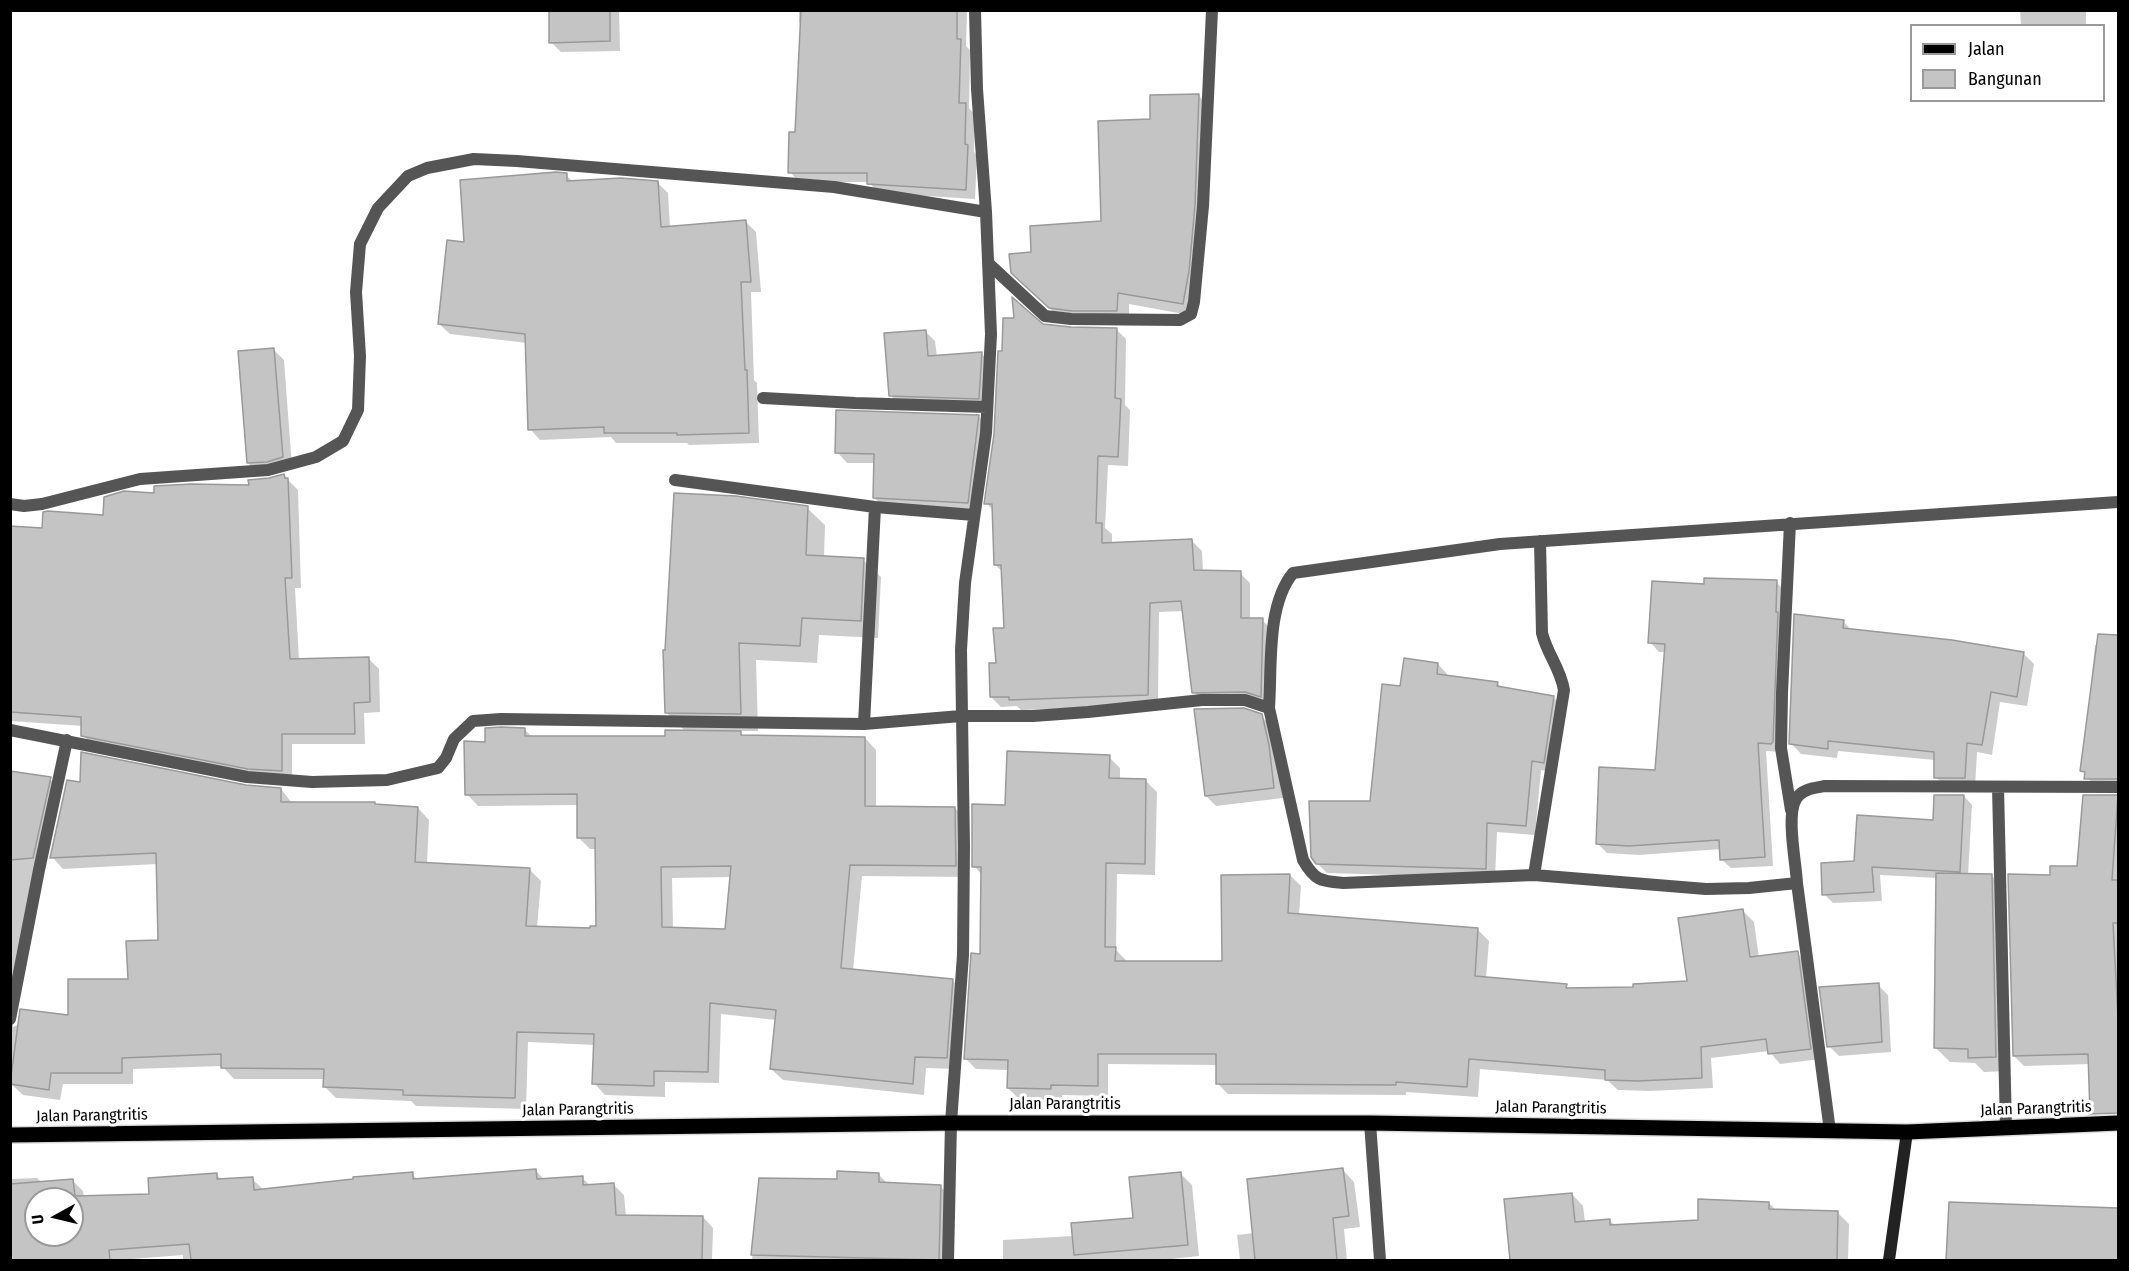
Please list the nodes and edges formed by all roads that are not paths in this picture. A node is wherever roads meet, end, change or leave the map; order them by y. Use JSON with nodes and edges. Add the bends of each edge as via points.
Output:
{"nodes":[{"id":1,"x":975,"y":10,"type":"edge"},
{"id":2,"x":1212,"y":10,"type":"edge"},
{"id":3,"x":986,"y":212,"type":"junction"},
{"id":4,"x":989,"y":264,"type":"junction"},
{"id":5,"x":763,"y":398,"type":"dead end"},
{"id":6,"x":987,"y":407,"type":"junction"},
{"id":7,"x":675,"y":480,"type":"dead end"},
{"id":8,"x":2118,"y":502,"type":"edge"},
{"id":9,"x":10,"y":504,"type":"edge"},
{"id":10,"x":875,"y":507,"type":"junction"},
{"id":11,"x":974,"y":515,"type":"junction"},
{"id":12,"x":1790,"y":523,"type":"junction"},
{"id":13,"x":1540,"y":541,"type":"junction"},
{"id":14,"x":1269,"y":708,"type":"junction"},
{"id":15,"x":961,"y":716,"type":"junction"},
{"id":16,"x":864,"y":724,"type":"junction"},
{"id":17,"x":10,"y":730,"type":"edge"},
{"id":18,"x":67,"y":740,"type":"junction"},
{"id":19,"x":1998,"y":787,"type":"junction"},
{"id":20,"x":2118,"y":787,"type":"edge"},
{"id":21,"x":1791,"y":814,"type":"junction"},
{"id":22,"x":1534,"y":875,"type":"junction"},
{"id":23,"x":1797,"y":883,"type":"junction"},
{"id":24,"x":10,"y":1019,"type":"edge"},
{"id":25,"x":951,"y":1123,"type":"junction"},
{"id":26,"x":1370,"y":1123,"type":"junction"},
{"id":27,"x":2118,"y":1123,"type":"edge"},
{"id":28,"x":2006,"y":1128,"type":"junction"},
{"id":29,"x":1830,"y":1131,"type":"junction"},
{"id":30,"x":1907,"y":1132,"type":"junction"},
{"id":31,"x":10,"y":1135,"type":"edge"},
{"id":32,"x":948,"y":1260,"type":"edge"},
{"id":33,"x":1380,"y":1260,"type":"edge"},
{"id":34,"x":1889,"y":1260,"type":"edge"}],
"edges":[{"from":1,"to":3,"type":"street","via":[[976,89]]},
{"from":2,"to":4,"type":"street","via":[[1203,206],[1191,314],[1180,320],[1045,316]]},
{"from":3,"to":4,"type":"street"},
{"from":3,"to":9,"type":"street","via":[[834,187],[529,162],[474,159],[427,168],[408,176],[378,208],[360,244],[356,292],[358,410],[343,441],[316,457],[268,470],[140,479],[42,504]]},
{"from":4,"to":6,"type":"street"},
{"from":5,"to":6,"type":"street"},
{"from":6,"to":11,"type":"street"},
{"from":7,"to":10,"type":"street"},
{"from":8,"to":12,"type":"street"},
{"from":10,"to":11,"type":"street"},
{"from":10,"to":16,"type":"street"},
{"from":11,"to":15,"type":"street","via":[[965,584]]},
{"from":12,"to":13,"type":"street"},
{"from":12,"to":21,"type":"street","via":[[1781,748]]},
{"from":13,"to":14,"type":"street","via":[[1293,573],[1283,585],[1275,609]]},
{"from":13,"to":22,"type":"street","via":[[1542,633],[1564,690]]},
{"from":14,"to":15,"type":"street","via":[[1245,700],[1202,700],[1033,716]]},
{"from":14,"to":22,"type":"street","via":[[1303,861],[1312,876],[1343,883]]},
{"from":15,"to":16,"type":"street"},
{"from":15,"to":25,"type":"street","via":[[963,955]]},
{"from":16,"to":18,"type":"street","via":[[473,721],[454,739],[438,768],[387,780],[312,783],[247,777]]},
{"from":17,"to":18,"type":"street"},
{"from":18,"to":24,"type":"street"},
{"from":19,"to":20,"type":"street"},
{"from":19,"to":21,"type":"street","via":[[1825,786],[1807,790],[1796,799]]},
{"from":19,"to":28,"type":"street"},
{"from":21,"to":23,"type":"street"},
{"from":22,"to":23,"type":"street","via":[[1706,889]]},
{"from":23,"to":29,"type":"street"},
{"from":25,"to":26,"type":"main road","name":"Jalan Parangtritis"},
{"from":25,"to":31,"type":"main road","name":"Jalan Parangtritis"},
{"from":25,"to":32,"type":"street"},
{"from":26,"to":29,"type":"main road","name":"Jalan Parangtritis"},
{"from":26,"to":33,"type":"street"},
{"from":27,"to":28,"type":"main road","name":"Jalan Parangtritis"},
{"from":28,"to":30,"type":"main road","name":"Jalan Parangtritis"},
{"from":29,"to":30,"type":"main road","name":"Jalan Parangtritis"},
{"from":30,"to":34,"type":"main road"}]}
